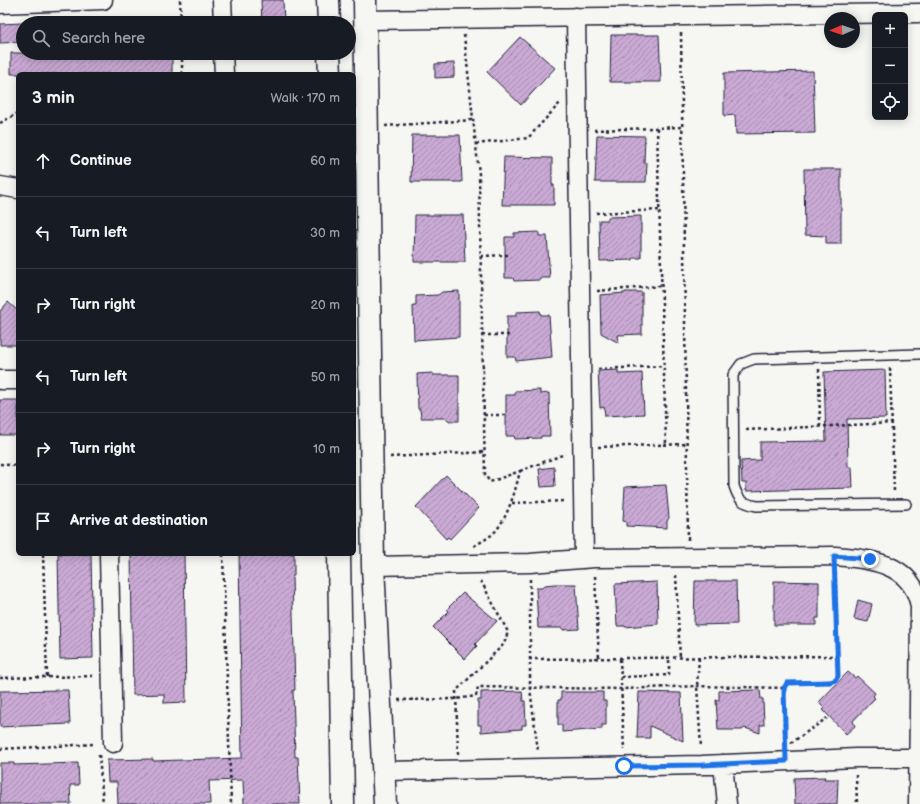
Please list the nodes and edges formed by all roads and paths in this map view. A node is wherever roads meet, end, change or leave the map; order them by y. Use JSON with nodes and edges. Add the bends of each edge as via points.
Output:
{"nodes":[{"id":1,"x":103,"y":0,"type":"edge"},
{"id":2,"x":180,"y":0,"type":"edge"},
{"id":3,"x":222,"y":0,"type":"edge"},
{"id":4,"x":328,"y":0,"type":"edge"},
{"id":5,"x":0,"y":4,"type":"edge"},
{"id":6,"x":730,"y":8,"type":"edge"},
{"id":7,"x":366,"y":10,"type":"edge"},
{"id":8,"x":920,"y":13,"type":"edge"},
{"id":9,"x":181,"y":16,"type":"edge"},
{"id":10,"x":223,"y":16,"type":"edge"},
{"id":11,"x":329,"y":16,"type":"edge"},
{"id":12,"x":576,"y":17,"type":"junction"},
{"id":13,"x":681,"y":17,"type":"junction"},
{"id":14,"x":462,"y":19,"type":"junction"},
{"id":15,"x":182,"y":60,"type":"edge"},
{"id":16,"x":223,"y":60,"type":"edge"},
{"id":17,"x":330,"y":60,"type":"edge"},
{"id":18,"x":182,"y":72,"type":"edge"},
{"id":19,"x":224,"y":72,"type":"edge"},
{"id":20,"x":330,"y":72,"type":"edge"},
{"id":21,"x":578,"y":86,"type":"junction"},
{"id":22,"x":16,"y":114,"type":"edge"},
{"id":23,"x":472,"y":120,"type":"junction"},
{"id":24,"x":0,"y":123,"type":"edge"},
{"id":25,"x":367,"y":127,"type":"junction"},
{"id":26,"x":683,"y":127,"type":"junction"},
{"id":27,"x":657,"y":128,"type":"junction"},
{"id":28,"x":578,"y":131,"type":"junction"},
{"id":29,"x":476,"y":144,"type":"junction"},
{"id":30,"x":0,"y":186,"type":"edge"},
{"id":31,"x":16,"y":188,"type":"edge"},
{"id":32,"x":660,"y":210,"type":"junction"},
{"id":33,"x":579,"y":214,"type":"junction"},
{"id":34,"x":508,"y":255,"type":"dead end"},
{"id":35,"x":481,"y":256,"type":"junction"},
{"id":36,"x":662,"y":286,"type":"junction"},
{"id":37,"x":580,"y":292,"type":"junction"},
{"id":38,"x":482,"y":335,"type":"junction"},
{"id":39,"x":509,"y":335,"type":"dead end"},
{"id":40,"x":920,"y":354,"type":"edge"},
{"id":41,"x":889,"y":355,"type":"junction"},
{"id":42,"x":819,"y":357,"type":"junction"},
{"id":43,"x":664,"y":366,"type":"junction"},
{"id":44,"x":581,"y":369,"type":"junction"},
{"id":45,"x":0,"y":380,"type":"edge"},
{"id":46,"x":16,"y":380,"type":"edge"},
{"id":47,"x":484,"y":415,"type":"junction"},
{"id":48,"x":507,"y":415,"type":"dead end"},
{"id":49,"x":892,"y":423,"type":"junction"},
{"id":50,"x":820,"y":426,"type":"junction"},
{"id":51,"x":734,"y":430,"type":"junction"},
{"id":52,"x":666,"y":444,"type":"junction"},
{"id":53,"x":686,"y":444,"type":"junction"},
{"id":54,"x":582,"y":447,"type":"junction"},
{"id":55,"x":485,"y":452,"type":"junction"},
{"id":56,"x":372,"y":458,"type":"junction"},
{"id":57,"x":0,"y":464,"type":"edge"},
{"id":58,"x":16,"y":466,"type":"edge"},
{"id":59,"x":520,"y":471,"type":"junction"},
{"id":60,"x":583,"y":500,"type":"junction"},
{"id":61,"x":512,"y":503,"type":"junction"},
{"id":62,"x":894,"y":504,"type":"junction"},
{"id":63,"x":906,"y":504,"type":"dead end"},
{"id":64,"x":473,"y":555,"type":"junction"},
{"id":65,"x":43,"y":556,"type":"edge"},
{"id":66,"x":109,"y":556,"type":"edge"},
{"id":67,"x":223,"y":556,"type":"edge"},
{"id":68,"x":339,"y":556,"type":"edge"},
{"id":69,"x":834,"y":556,"type":"junction"},
{"id":70,"x":682,"y":557,"type":"junction"},
{"id":71,"x":589,"y":558,"type":"junction"},
{"id":72,"x":530,"y":562,"type":"junction"},
{"id":73,"x":373,"y":566,"type":"junction"},
{"id":74,"x":838,"y":656,"type":"junction"},
{"id":75,"x":669,"y":658,"type":"junction"},
{"id":76,"x":680,"y":658,"type":"junction"},
{"id":77,"x":698,"y":658,"type":"junction"},
{"id":78,"x":529,"y":659,"type":"junction"},
{"id":79,"x":599,"y":659,"type":"junction"},
{"id":80,"x":620,"y":659,"type":"junction"},
{"id":81,"x":112,"y":675,"type":"junction"},
{"id":82,"x":47,"y":677,"type":"junction"},
{"id":83,"x":621,"y":677,"type":"junction"},
{"id":84,"x":0,"y":678,"type":"edge"},
{"id":85,"x":697,"y":686,"type":"junction"},
{"id":86,"x":530,"y":688,"type":"junction"},
{"id":87,"x":784,"y":688,"type":"junction"},
{"id":88,"x":622,"y":689,"type":"junction"},
{"id":89,"x":456,"y":699,"type":"junction"},
{"id":90,"x":381,"y":701,"type":"junction"},
{"id":91,"x":827,"y":718,"type":"dead end"},
{"id":92,"x":106,"y":744,"type":"junction"},
{"id":93,"x":0,"y":749,"type":"edge"},
{"id":94,"x":856,"y":758,"type":"junction"},
{"id":95,"x":919,"y":758,"type":"edge"},
{"id":96,"x":723,"y":764,"type":"junction"},
{"id":97,"x":702,"y":765,"type":"junction"},
{"id":98,"x":624,"y":766,"type":"junction"},
{"id":99,"x":541,"y":769,"type":"junction"},
{"id":100,"x":459,"y":770,"type":"junction"},
{"id":101,"x":384,"y":771,"type":"junction"},
{"id":102,"x":103,"y":804,"type":"edge"},
{"id":103,"x":231,"y":804,"type":"edge"},
{"id":104,"x":343,"y":804,"type":"edge"},
{"id":105,"x":385,"y":804,"type":"edge"},
{"id":106,"x":727,"y":804,"type":"edge"},
{"id":107,"x":857,"y":804,"type":"edge"},
{"id":108,"x":918,"y":804,"type":"edge"}],
"edges":[{"from":1,"to":5,"type":"street"},
{"from":2,"to":9,"type":"path"},
{"from":3,"to":10,"type":"street"},
{"from":4,"to":11,"type":"street"},
{"from":6,"to":8,"type":"street"},
{"from":6,"to":13,"type":"street"},
{"from":7,"to":14,"type":"street"},
{"from":7,"to":25,"type":"street"},
{"from":12,"to":13,"type":"street"},
{"from":12,"to":14,"type":"street"},
{"from":12,"to":21,"type":"street"},
{"from":13,"to":26,"type":"path"},
{"from":14,"to":23,"type":"path"},
{"from":15,"to":18,"type":"path"},
{"from":16,"to":19,"type":"street"},
{"from":17,"to":20,"type":"street"},
{"from":21,"to":28,"type":"street"},
{"from":21,"to":29,"type":"path","via":[[528,138]]},
{"from":22,"to":24,"type":"path"},
{"from":23,"to":25,"type":"path"},
{"from":23,"to":29,"type":"path"},
{"from":25,"to":56,"type":"street"},
{"from":26,"to":27,"type":"path"},
{"from":26,"to":53,"type":"path"},
{"from":27,"to":28,"type":"path"},
{"from":27,"to":32,"type":"path"},
{"from":28,"to":33,"type":"street"},
{"from":29,"to":35,"type":"path"},
{"from":30,"to":31,"type":"street"},
{"from":32,"to":33,"type":"path"},
{"from":32,"to":36,"type":"path"},
{"from":33,"to":37,"type":"street"},
{"from":34,"to":35,"type":"path"},
{"from":35,"to":38,"type":"path"},
{"from":36,"to":37,"type":"path"},
{"from":36,"to":43,"type":"path"},
{"from":37,"to":44,"type":"street"},
{"from":38,"to":39,"type":"path"},
{"from":38,"to":47,"type":"path"},
{"from":40,"to":41,"type":"lane"},
{"from":41,"to":42,"type":"lane"},
{"from":41,"to":49,"type":"path"},
{"from":42,"to":50,"type":"path"},
{"from":42,"to":51,"type":"lane","via":[[754,359],[741,364],[733,374]]},
{"from":43,"to":44,"type":"path"},
{"from":43,"to":52,"type":"path"},
{"from":44,"to":54,"type":"street"},
{"from":45,"to":46,"type":"street"},
{"from":47,"to":48,"type":"path"},
{"from":47,"to":55,"type":"path"},
{"from":49,"to":50,"type":"path"},
{"from":49,"to":62,"type":"path"},
{"from":50,"to":51,"type":"path"},
{"from":51,"to":62,"type":"lane","via":[[734,486],[745,504]]},
{"from":52,"to":53,"type":"path"},
{"from":52,"to":54,"type":"path"},
{"from":53,"to":70,"type":"path"},
{"from":54,"to":59,"type":"path"},
{"from":54,"to":60,"type":"street"},
{"from":55,"to":56,"type":"path"},
{"from":55,"to":59,"type":"path","via":[[485,475],[490,482]]},
{"from":56,"to":73,"type":"street"},
{"from":57,"to":58,"type":"path"},
{"from":59,"to":61,"type":"path"},
{"from":60,"to":61,"type":"path"},
{"from":60,"to":71,"type":"street"},
{"from":61,"to":64,"type":"path","via":[[492,535]]},
{"from":62,"to":63,"type":"lane"},
{"from":64,"to":72,"type":"street"},
{"from":64,"to":73,"type":"street"},
{"from":64,"to":89,"type":"path","via":[[508,637],[504,644],[460,685],[456,691]]},
{"from":65,"to":82,"type":"path"},
{"from":66,"to":81,"type":"street"},
{"from":67,"to":103,"type":"path"},
{"from":68,"to":104,"type":"street"},
{"from":69,"to":70,"type":"street"},
{"from":69,"to":74,"type":"path"},
{"from":69,"to":95,"type":"street","via":[[870,559],[886,565],[911,582],[918,594]]},
{"from":70,"to":71,"type":"street"},
{"from":70,"to":76,"type":"path"},
{"from":71,"to":72,"type":"street"},
{"from":71,"to":79,"type":"path"},
{"from":72,"to":78,"type":"path"},
{"from":73,"to":90,"type":"street"},
{"from":74,"to":77,"type":"path"},
{"from":74,"to":87,"type":"path","via":[[836,680],[792,682],[787,683]]},
{"from":75,"to":76,"type":"path"},
{"from":75,"to":80,"type":"path"},
{"from":75,"to":83,"type":"path","via":[[669,676]]},
{"from":76,"to":77,"type":"path"},
{"from":77,"to":85,"type":"path"},
{"from":78,"to":79,"type":"path"},
{"from":78,"to":86,"type":"path"},
{"from":79,"to":80,"type":"path"},
{"from":80,"to":83,"type":"path"},
{"from":81,"to":82,"type":"path"},
{"from":81,"to":92,"type":"street"},
{"from":82,"to":84,"type":"path"},
{"from":83,"to":88,"type":"path"},
{"from":85,"to":87,"type":"path"},
{"from":85,"to":88,"type":"path"},
{"from":85,"to":97,"type":"path"},
{"from":86,"to":88,"type":"path"},
{"from":86,"to":89,"type":"path","via":[[478,687],[476,696]]},
{"from":86,"to":99,"type":"path"},
{"from":87,"to":91,"type":"path","via":[[785,746]]},
{"from":88,"to":98,"type":"path"},
{"from":89,"to":90,"type":"path"},
{"from":89,"to":100,"type":"path"},
{"from":90,"to":101,"type":"street"},
{"from":92,"to":93,"type":"path"},
{"from":92,"to":102,"type":"path"},
{"from":94,"to":95,"type":"street"},
{"from":94,"to":96,"type":"street"},
{"from":94,"to":107,"type":"path"},
{"from":95,"to":108,"type":"street"},
{"from":96,"to":97,"type":"street"},
{"from":96,"to":106,"type":"street"},
{"from":97,"to":98,"type":"street"},
{"from":98,"to":99,"type":"street"},
{"from":99,"to":100,"type":"street"},
{"from":100,"to":101,"type":"street"},
{"from":101,"to":105,"type":"street"}]}
